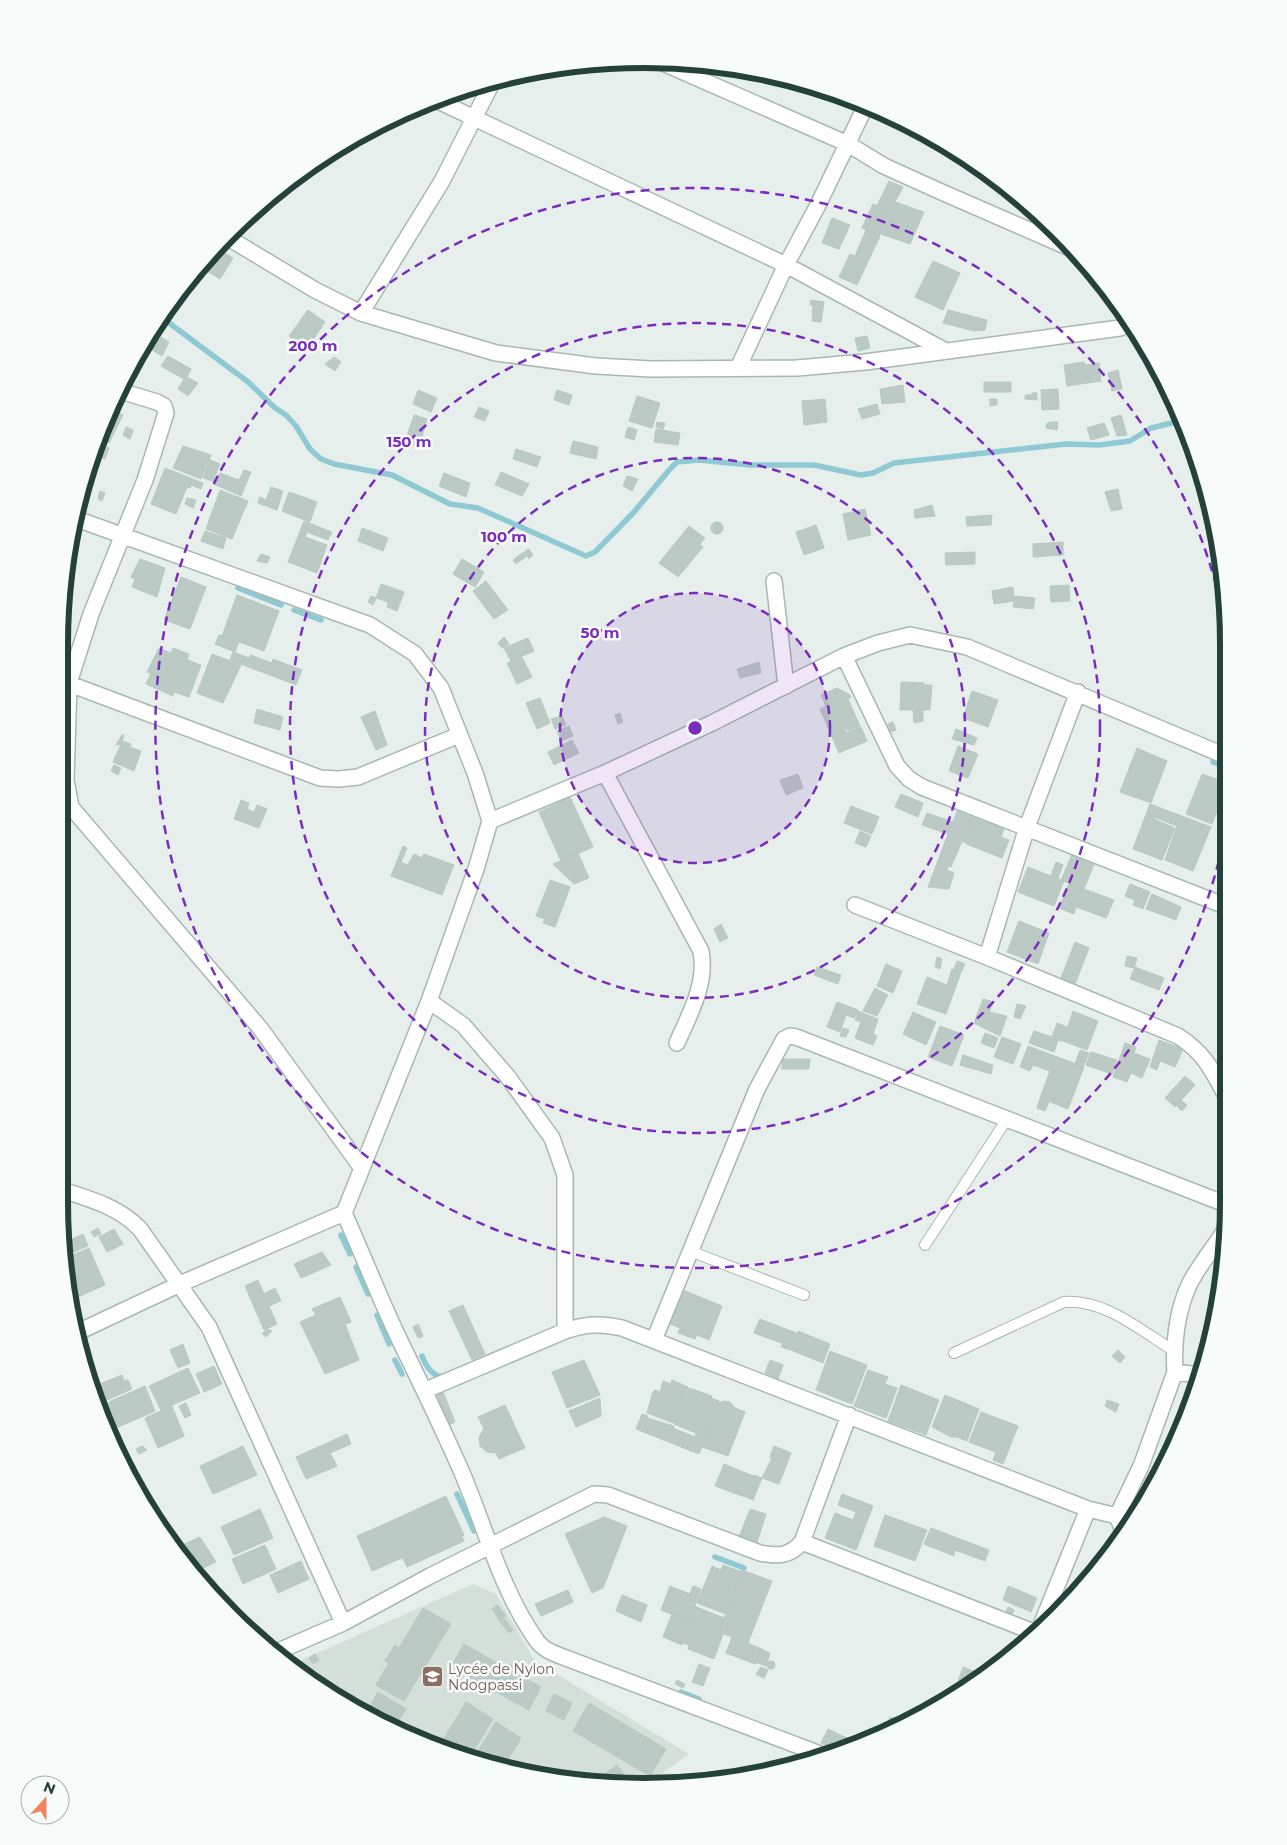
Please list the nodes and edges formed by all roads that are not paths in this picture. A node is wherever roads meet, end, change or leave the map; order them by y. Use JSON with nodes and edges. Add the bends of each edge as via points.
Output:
{"nodes":[{"id":1,"x":676,"y":69,"type":"edge"},
{"id":2,"x":488,"y":89,"type":"edge"},
{"id":3,"x":443,"y":103,"type":"edge"},
{"id":4,"x":863,"y":111,"type":"edge"},
{"id":5,"x":475,"y":118,"type":"junction"},
{"id":6,"x":848,"y":144,"type":"junction"},
{"id":7,"x":232,"y":240,"type":"edge"},
{"id":8,"x":1057,"y":242,"type":"edge"},
{"id":9,"x":786,"y":265,"type":"junction"},
{"id":10,"x":361,"y":313,"type":"junction"},
{"id":11,"x":1124,"y":326,"type":"edge"},
{"id":12,"x":944,"y":350,"type":"junction"},
{"id":13,"x":738,"y":368,"type":"junction"},
{"id":14,"x":125,"y":393,"type":"edge"},
{"id":15,"x":81,"y":521,"type":"edge"},
{"id":16,"x":121,"y":536,"type":"junction"},
{"id":17,"x":774,"y":581,"type":"dead end"},
{"id":18,"x":844,"y":656,"type":"junction"},
{"id":19,"x":68,"y":672,"type":"edge"},
{"id":20,"x":68,"y":684,"type":"edge"},
{"id":21,"x":786,"y":686,"type":"junction"},
{"id":22,"x":1078,"y":692,"type":"junction"},
{"id":23,"x":459,"y":735,"type":"junction"},
{"id":24,"x":1220,"y":754,"type":"edge"},
{"id":25,"x":605,"y":773,"type":"junction"},
{"id":26,"x":68,"y":810,"type":"edge"},
{"id":27,"x":490,"y":821,"type":"junction"},
{"id":28,"x":1028,"y":827,"type":"junction"},
{"id":29,"x":1220,"y":904,"type":"edge"},
{"id":30,"x":855,"y":905,"type":"dead end"},
{"id":31,"x":987,"y":957,"type":"junction"},
{"id":32,"x":429,"y":1001,"type":"junction"},
{"id":33,"x":677,"y":1043,"type":"dead end"},
{"id":34,"x":1220,"y":1084,"type":"edge"},
{"id":35,"x":1008,"y":1119,"type":"junction"},
{"id":36,"x":361,"y":1167,"type":"junction"},
{"id":37,"x":68,"y":1191,"type":"edge"},
{"id":38,"x":1220,"y":1202,"type":"edge"},
{"id":39,"x":344,"y":1213,"type":"junction"},
{"id":40,"x":1218,"y":1241,"type":"edge"},
{"id":41,"x":925,"y":1245,"type":"dead end"},
{"id":42,"x":690,"y":1252,"type":"junction"},
{"id":43,"x":180,"y":1284,"type":"junction"},
{"id":44,"x":804,"y":1295,"type":"dead end"},
{"id":45,"x":82,"y":1330,"type":"edge"},
{"id":46,"x":565,"y":1331,"type":"junction"},
{"id":47,"x":654,"y":1340,"type":"junction"},
{"id":48,"x":1174,"y":1351,"type":"junction"},
{"id":49,"x":954,"y":1353,"type":"dead end"},
{"id":50,"x":1175,"y":1372,"type":"junction"},
{"id":51,"x":1193,"y":1374,"type":"edge"},
{"id":52,"x":426,"y":1390,"type":"junction"},
{"id":53,"x":849,"y":1415,"type":"junction"},
{"id":54,"x":1088,"y":1509,"type":"junction"},
{"id":55,"x":1117,"y":1516,"type":"junction"},
{"id":56,"x":1120,"y":1524,"type":"edge"},
{"id":57,"x":802,"y":1542,"type":"junction"},
{"id":58,"x":490,"y":1547,"type":"junction"},
{"id":59,"x":1043,"y":1616,"type":"edge"},
{"id":60,"x":343,"y":1623,"type":"junction"},
{"id":61,"x":1030,"y":1628,"type":"edge"},
{"id":62,"x":282,"y":1649,"type":"edge"},
{"id":63,"x":814,"y":1752,"type":"edge"}],
"edges":[{"from":1,"to":6,"type":"street"},
{"from":2,"to":5,"type":"street"},
{"from":3,"to":5,"type":"street"},
{"from":4,"to":6,"type":"street"},
{"from":5,"to":9,"type":"street"},
{"from":5,"to":10,"type":"street","via":[[442,181]]},
{"from":6,"to":8,"type":"street","via":[[884,166]]},
{"from":6,"to":9,"type":"street"},
{"from":7,"to":10,"type":"street","via":[[291,277]]},
{"from":9,"to":12,"type":"street"},
{"from":9,"to":13,"type":"street"},
{"from":10,"to":13,"type":"street","via":[[496,353],[651,370]]},
{"from":11,"to":12,"type":"street"},
{"from":12,"to":13,"type":"street","via":[[866,362],[797,368]]},
{"from":14,"to":16,"type":"street","via":[[157,402],[164,406],[166,413],[145,480]]},
{"from":15,"to":16,"type":"street"},
{"from":16,"to":19,"type":"street"},
{"from":16,"to":23,"type":"street","via":[[370,625],[415,654],[441,688]]},
{"from":17,"to":21,"type":"street"},
{"from":18,"to":21,"type":"street"},
{"from":18,"to":22,"type":"street","via":[[878,643],[910,636],[967,647]]},
{"from":18,"to":28,"type":"street","via":[[897,766],[909,779],[922,787]]},
{"from":20,"to":23,"type":"street","via":[[320,778],[358,777]]},
{"from":21,"to":25,"type":"street"},
{"from":22,"to":24,"type":"street"},
{"from":22,"to":28,"type":"street"},
{"from":23,"to":27,"type":"street"},
{"from":25,"to":27,"type":"street"},
{"from":25,"to":33,"type":"street","via":[[701,951],[704,968],[700,988]]},
{"from":26,"to":36,"type":"street","via":[[260,1028]]},
{"from":27,"to":32,"type":"street"},
{"from":28,"to":29,"type":"street"},
{"from":28,"to":31,"type":"street"},
{"from":30,"to":31,"type":"street"},
{"from":31,"to":34,"type":"street","via":[[1178,1036],[1195,1047]]},
{"from":32,"to":36,"type":"street"},
{"from":32,"to":46,"type":"street","via":[[462,1025],[508,1077],[552,1138],[565,1175]]},
{"from":35,"to":38,"type":"street"},
{"from":35,"to":41,"type":"lane"},
{"from":35,"to":42,"type":"street","via":[[790,1036],[784,1039],[757,1089]]},
{"from":36,"to":39,"type":"street"},
{"from":37,"to":43,"type":"street","via":[[108,1205],[128,1216]]},
{"from":39,"to":43,"type":"street"},
{"from":39,"to":52,"type":"street","via":[[402,1346]]},
{"from":40,"to":48,"type":"street","via":[[1189,1285]]},
{"from":42,"to":44,"type":"lane"},
{"from":42,"to":47,"type":"street"},
{"from":43,"to":45,"type":"street"},
{"from":43,"to":60,"type":"street","via":[[208,1327]]},
{"from":46,"to":47,"type":"street","via":[[587,1323],[607,1324]]},
{"from":46,"to":52,"type":"street"},
{"from":47,"to":53,"type":"street"},
{"from":48,"to":49,"type":"lane","via":[[1101,1307],[1080,1301],[1064,1302]]},
{"from":48,"to":50,"type":"street"},
{"from":50,"to":51,"type":"street"},
{"from":50,"to":55,"type":"street","via":[[1141,1466]]},
{"from":52,"to":58,"type":"street","via":[[473,1498]]},
{"from":53,"to":54,"type":"street"},
{"from":53,"to":57,"type":"street"},
{"from":54,"to":55,"type":"street"},
{"from":54,"to":59,"type":"street"},
{"from":55,"to":56,"type":"street"},
{"from":57,"to":58,"type":"street","via":[[794,1551],[780,1556],[760,1554],[608,1495],[594,1494]]},
{"from":57,"to":61,"type":"street"},
{"from":58,"to":60,"type":"street"},
{"from":58,"to":63,"type":"street","via":[[537,1642],[547,1650]]},
{"from":60,"to":62,"type":"street"}]}
